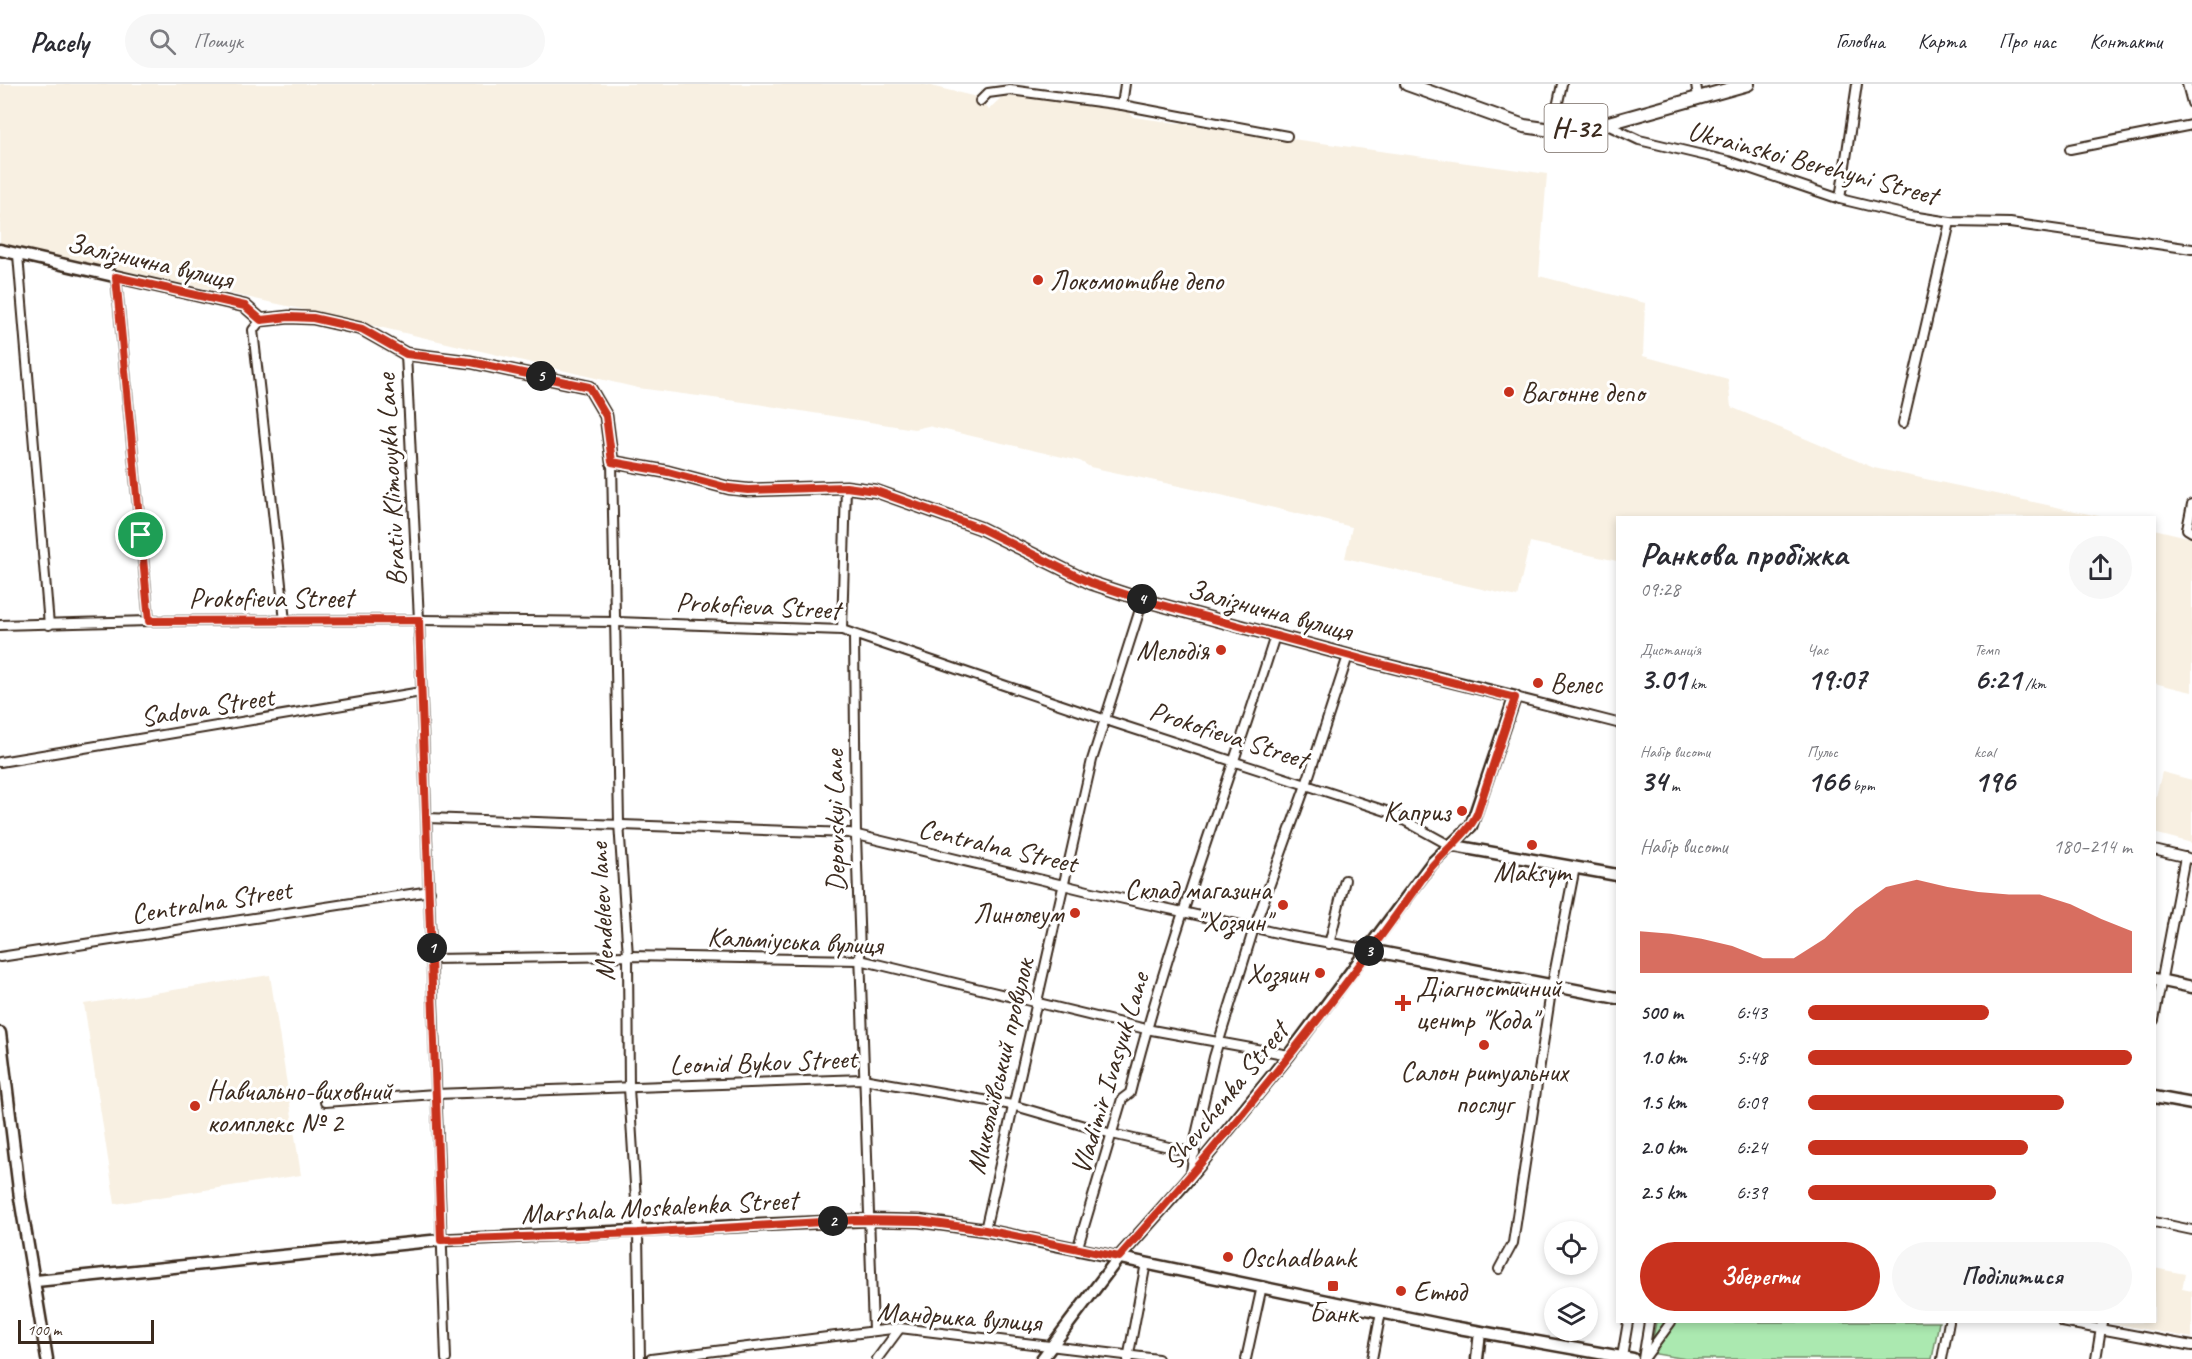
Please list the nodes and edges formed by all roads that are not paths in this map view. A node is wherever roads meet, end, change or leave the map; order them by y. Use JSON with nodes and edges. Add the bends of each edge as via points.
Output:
{"nodes":[{"id":1,"x":1125,"y":84,"type":"edge"},
{"id":2,"x":1407,"y":84,"type":"edge"},
{"id":3,"x":1562,"y":84,"type":"edge"},
{"id":4,"x":1748,"y":84,"type":"edge"},
{"id":5,"x":1857,"y":84,"type":"edge"},
{"id":6,"x":2187,"y":84,"type":"edge"},
{"id":7,"x":1697,"y":90,"type":"edge"},
{"id":8,"x":980,"y":101,"type":"dead end"},
{"id":9,"x":2192,"y":104,"type":"edge"},
{"id":10,"x":1122,"y":105,"type":"junction"},
{"id":11,"x":1605,"y":124,"type":"junction"},
{"id":12,"x":2192,"y":125,"type":"edge"},
{"id":13,"x":1552,"y":130,"type":"junction"},
{"id":14,"x":1287,"y":136,"type":"dead end"},
{"id":15,"x":2070,"y":149,"type":"dead end"},
{"id":16,"x":1840,"y":198,"type":"junction"},
{"id":17,"x":1950,"y":222,"type":"junction"},
{"id":18,"x":2192,"y":249,"type":"edge"},
{"id":19,"x":0,"y":250,"type":"edge"},
{"id":20,"x":18,"y":255,"type":"junction"},
{"id":21,"x":116,"y":277,"type":"junction"},
{"id":22,"x":261,"y":320,"type":"junction"},
{"id":23,"x":406,"y":354,"type":"junction"},
{"id":24,"x":1903,"y":423,"type":"dead end"},
{"id":25,"x":612,"y":462,"type":"junction"},
{"id":26,"x":846,"y":487,"type":"junction"},
{"id":27,"x":2192,"y":504,"type":"edge"},
{"id":28,"x":2192,"y":532,"type":"edge"},
{"id":29,"x":1143,"y":600,"type":"junction"},
{"id":30,"x":419,"y":620,"type":"junction"},
{"id":31,"x":149,"y":621,"type":"junction"},
{"id":32,"x":285,"y":621,"type":"junction"},
{"id":33,"x":617,"y":622,"type":"junction"},
{"id":34,"x":49,"y":625,"type":"junction"},
{"id":35,"x":0,"y":626,"type":"edge"},
{"id":36,"x":842,"y":630,"type":"junction"},
{"id":37,"x":854,"y":636,"type":"junction"},
{"id":38,"x":1275,"y":636,"type":"junction"},
{"id":39,"x":1348,"y":656,"type":"junction"},
{"id":40,"x":421,"y":692,"type":"junction"},
{"id":41,"x":1515,"y":698,"type":"junction"},
{"id":42,"x":1106,"y":720,"type":"junction"},
{"id":43,"x":1616,"y":723,"type":"edge"},
{"id":44,"x":0,"y":762,"type":"edge"},
{"id":45,"x":1236,"y":762,"type":"junction"},
{"id":46,"x":1306,"y":784,"type":"junction"},
{"id":47,"x":427,"y":818,"type":"junction"},
{"id":48,"x":619,"y":823,"type":"junction"},
{"id":49,"x":856,"y":836,"type":"junction"},
{"id":50,"x":1449,"y":845,"type":"junction"},
{"id":51,"x":2156,"y":850,"type":"edge"},
{"id":52,"x":2189,"y":858,"type":"edge"},
{"id":53,"x":1575,"y":867,"type":"junction"},
{"id":54,"x":1616,"y":875,"type":"edge"},
{"id":55,"x":1346,"y":880,"type":"dead end"},
{"id":56,"x":1065,"y":886,"type":"junction"},
{"id":57,"x":430,"y":891,"type":"junction"},
{"id":58,"x":1182,"y":912,"type":"junction"},
{"id":59,"x":1254,"y":928,"type":"junction"},
{"id":60,"x":1329,"y":944,"type":"junction"},
{"id":61,"x":1370,"y":950,"type":"junction"},
{"id":62,"x":628,"y":956,"type":"junction"},
{"id":63,"x":0,"y":957,"type":"edge"},
{"id":64,"x":432,"y":959,"type":"junction"},
{"id":65,"x":860,"y":960,"type":"junction"},
{"id":66,"x":2158,"y":980,"type":"edge"},
{"id":67,"x":1552,"y":985,"type":"junction"},
{"id":68,"x":2192,"y":987,"type":"edge"},
{"id":69,"x":1616,"y":998,"type":"edge"},
{"id":70,"x":2156,"y":1000,"type":"edge"},
{"id":71,"x":1035,"y":1004,"type":"junction"},
{"id":72,"x":1146,"y":1029,"type":"junction"},
{"id":73,"x":0,"y":1033,"type":"edge"},
{"id":74,"x":1219,"y":1041,"type":"junction"},
{"id":75,"x":1289,"y":1055,"type":"junction"},
{"id":76,"x":863,"y":1079,"type":"junction"},
{"id":77,"x":629,"y":1088,"type":"junction"},
{"id":78,"x":435,"y":1094,"type":"junction"},
{"id":79,"x":2156,"y":1097,"type":"edge"},
{"id":80,"x":325,"y":1102,"type":"dead end"},
{"id":81,"x":2192,"y":1104,"type":"edge"},
{"id":82,"x":1012,"y":1105,"type":"junction"},
{"id":83,"x":1112,"y":1134,"type":"junction"},
{"id":84,"x":1195,"y":1153,"type":"junction"},
{"id":85,"x":1191,"y":1176,"type":"junction"},
{"id":86,"x":869,"y":1220,"type":"junction"},
{"id":87,"x":2156,"y":1222,"type":"edge"},
{"id":88,"x":985,"y":1230,"type":"junction"},
{"id":89,"x":2192,"y":1230,"type":"edge"},
{"id":90,"x":638,"y":1233,"type":"junction"},
{"id":91,"x":441,"y":1240,"type":"junction"},
{"id":92,"x":1077,"y":1250,"type":"junction"},
{"id":93,"x":1119,"y":1257,"type":"junction"},
{"id":94,"x":1146,"y":1263,"type":"junction"},
{"id":95,"x":1499,"y":1269,"type":"dead end"},
{"id":96,"x":36,"y":1281,"type":"junction"},
{"id":97,"x":1262,"y":1286,"type":"junction"},
{"id":98,"x":1381,"y":1312,"type":"junction"},
{"id":99,"x":1628,"y":1323,"type":"edge"},
{"id":100,"x":1649,"y":1323,"type":"edge"},
{"id":101,"x":1670,"y":1323,"type":"edge"},
{"id":102,"x":1949,"y":1323,"type":"edge"},
{"id":103,"x":2075,"y":1323,"type":"edge"},
{"id":104,"x":2102,"y":1325,"type":"edge"},
{"id":105,"x":900,"y":1328,"type":"junction"},
{"id":106,"x":873,"y":1330,"type":"junction"},
{"id":107,"x":1480,"y":1332,"type":"junction"},
{"id":108,"x":1053,"y":1345,"type":"junction"},
{"id":109,"x":2192,"y":1346,"type":"edge"},
{"id":110,"x":1588,"y":1355,"type":"edge"},
{"id":111,"x":1128,"y":1357,"type":"edge"},
{"id":112,"x":1619,"y":1358,"type":"edge"},
{"id":113,"x":47,"y":1359,"type":"edge"},
{"id":114,"x":446,"y":1359,"type":"edge"},
{"id":115,"x":639,"y":1359,"type":"edge"},
{"id":116,"x":651,"y":1359,"type":"edge"},
{"id":117,"x":877,"y":1359,"type":"edge"},
{"id":118,"x":1042,"y":1359,"type":"edge"},
{"id":119,"x":1158,"y":1359,"type":"edge"},
{"id":120,"x":1246,"y":1359,"type":"edge"},
{"id":121,"x":1372,"y":1359,"type":"edge"},
{"id":122,"x":1477,"y":1359,"type":"edge"},
{"id":123,"x":1643,"y":1359,"type":"edge"},
{"id":124,"x":1942,"y":1359,"type":"edge"},
{"id":125,"x":2096,"y":1359,"type":"edge"}],
"edges":[{"from":1,"to":10,"type":"street"},
{"from":2,"to":13,"type":"main road","number":"Н-32","via":[[1524,126]]},
{"from":3,"to":13,"type":"street"},
{"from":4,"to":7,"type":"main road","number":"Н-32"},
{"from":5,"to":16,"type":"street"},
{"from":6,"to":9,"type":"street"},
{"from":7,"to":11,"type":"main road","number":"Н-32"},
{"from":8,"to":10,"type":"street","via":[[988,93],[1010,90]]},
{"from":10,"to":14,"type":"street"},
{"from":11,"to":13,"type":"main road","number":"Н-32"},
{"from":11,"to":16,"type":"street","name":"Ukrainskoi Berehyni Street","via":[[1639,140],[1728,161]]},
{"from":12,"to":15,"type":"street"},
{"from":16,"to":17,"type":"street","name":"Ukrainskoi Berehyni Street"},
{"from":17,"to":18,"type":"street","name":"Ukrainskoi Berehyni Street","via":[[2010,223]]},
{"from":17,"to":24,"type":"street"},
{"from":19,"to":20,"type":"street","name":"Залізнична вулиця"},
{"from":20,"to":21,"type":"street","name":"Залізнична вулиця"},
{"from":20,"to":34,"type":"street"},
{"from":21,"to":22,"type":"street","name":"Залізнична вулиця","via":[[245,306]]},
{"from":21,"to":31,"type":"street"},
{"from":22,"to":23,"type":"street","name":"Залізнична вулиця","via":[[313,318],[362,329]]},
{"from":22,"to":32,"type":"street","via":[[253,330]]},
{"from":23,"to":25,"type":"street","name":"Залізнична вулиця","via":[[471,362],[589,387],[606,416]]},
{"from":23,"to":30,"type":"street","name":"Brativ Klimovykh Lane"},
{"from":25,"to":26,"type":"street","name":"Залізнична вулиця","via":[[738,489]]},
{"from":25,"to":33,"type":"street","name":"Mendeleev lane"},
{"from":26,"to":29,"type":"street","name":"Залізнична вулиця","via":[[876,491],[980,528],[1082,579]]},
{"from":26,"to":36,"type":"street"},
{"from":27,"to":28,"type":"street","via":[[2187,529]]},
{"from":29,"to":38,"type":"street","name":"Залізнична вулиця"},
{"from":29,"to":42,"type":"street","name":"Миколаївський провулок"},
{"from":30,"to":32,"type":"street","name":"Prokofieva Street"},
{"from":30,"to":33,"type":"street","name":"Prokofieva Street"},
{"from":30,"to":40,"type":"street","name":"Brativ Klimovykh Lane"},
{"from":31,"to":32,"type":"street","name":"Prokofieva Street"},
{"from":31,"to":34,"type":"street","name":"Prokofieva Street"},
{"from":33,"to":36,"type":"street","name":"Prokofieva Street"},
{"from":33,"to":48,"type":"street","name":"Mendeleev lane"},
{"from":34,"to":35,"type":"street","name":"Prokofieva Street"},
{"from":36,"to":37,"type":"street","name":"Prokofieva Street"},
{"from":37,"to":42,"type":"street","name":"Prokofieva Street"},
{"from":37,"to":49,"type":"street","name":"Depovskyi Lane"},
{"from":38,"to":39,"type":"street","name":"Залізнична вулиця"},
{"from":38,"to":45,"type":"street","name":"Vladimir Ivasyuk Lane"},
{"from":39,"to":41,"type":"street","name":"Залізнична вулиця"},
{"from":39,"to":46,"type":"street"},
{"from":40,"to":44,"type":"street","name":"Sadova Street"},
{"from":40,"to":47,"type":"street","name":"Brativ Klimovykh Lane"},
{"from":41,"to":43,"type":"street","name":"Залізнична вулиця"},
{"from":41,"to":50,"type":"street","name":"Shevchenka Street","via":[[1477,814],[1471,826]]},
{"from":42,"to":45,"type":"street","name":"Prokofieva Street"},
{"from":42,"to":56,"type":"street","name":"Миколаївський провулок","via":[[1092,760]]},
{"from":45,"to":46,"type":"street","name":"Prokofieva Street"},
{"from":45,"to":58,"type":"street","name":"Vladimir Ivasyuk Lane"},
{"from":46,"to":50,"type":"street","name":"Prokofieva Street","via":[[1389,812]]},
{"from":46,"to":59,"type":"street"},
{"from":47,"to":48,"type":"street","name":"Centralna Street"},
{"from":47,"to":57,"type":"street","name":"Brativ Klimovykh Lane"},
{"from":48,"to":49,"type":"street","name":"Centralna Street","via":[[849,832]]},
{"from":48,"to":62,"type":"street","name":"Mendeleev lane"},
{"from":49,"to":56,"type":"street","name":"Centralna Street"},
{"from":49,"to":65,"type":"street","name":"Depovskyi Lane"},
{"from":50,"to":53,"type":"street","name":"Prokofieva Street"},
{"from":50,"to":61,"type":"street","name":"Shevchenka Street"},
{"from":51,"to":52,"type":"street"},
{"from":52,"to":66,"type":"street"},
{"from":53,"to":54,"type":"street","name":"Prokofieva Street"},
{"from":53,"to":67,"type":"street"},
{"from":55,"to":60,"type":"street"},
{"from":56,"to":58,"type":"street","name":"Centralna Street"},
{"from":56,"to":71,"type":"street","name":"Миколаївський провулок"},
{"from":57,"to":63,"type":"street","name":"Centralna Street"},
{"from":57,"to":64,"type":"street","name":"Brativ Klimovykh Lane"},
{"from":58,"to":59,"type":"street","name":"Centralna Street"},
{"from":58,"to":72,"type":"street","name":"Vladimir Ivasyuk Lane"},
{"from":59,"to":60,"type":"street","name":"Centralna Street"},
{"from":59,"to":74,"type":"street"},
{"from":60,"to":61,"type":"street","name":"Centralna Street"},
{"from":61,"to":67,"type":"street","name":"Centralna Street"},
{"from":61,"to":75,"type":"street","name":"Shevchenka Street"},
{"from":62,"to":64,"type":"street","name":"Кальміуська вулиця"},
{"from":62,"to":65,"type":"street","name":"Кальміуська вулиця"},
{"from":62,"to":77,"type":"street","name":"Mendeleev lane"},
{"from":64,"to":78,"type":"street","name":"Brativ Klimovykh Lane"},
{"from":65,"to":71,"type":"street","name":"Кальміуська вулиця"},
{"from":65,"to":76,"type":"street","name":"Depovskyi Lane"},
{"from":66,"to":68,"type":"street"},
{"from":66,"to":70,"type":"street"},
{"from":67,"to":69,"type":"street","name":"Centralna Street"},
{"from":67,"to":95,"type":"street","via":[[1514,1243]]},
{"from":71,"to":72,"type":"street","name":"Кальміуська вулиця"},
{"from":71,"to":82,"type":"street","name":"Миколаївський провулок"},
{"from":72,"to":74,"type":"street","name":"Кальміуська вулиця"},
{"from":72,"to":83,"type":"street","name":"Vladimir Ivasyuk Lane","via":[[1130,1093],[1122,1099]]},
{"from":73,"to":96,"type":"street","via":[[20,1198]]},
{"from":74,"to":75,"type":"street","name":"Кальміуська вулиця"},
{"from":74,"to":84,"type":"street"},
{"from":75,"to":85,"type":"street","name":"Shevchenka Street"},
{"from":76,"to":77,"type":"street","name":"Leonid Bykov Street"},
{"from":76,"to":82,"type":"street","name":"Leonid Bykov Street"},
{"from":76,"to":86,"type":"street","name":"Depovskyi Lane"},
{"from":77,"to":78,"type":"street","name":"Leonid Bykov Street"},
{"from":77,"to":90,"type":"street","name":"Mendeleev lane"},
{"from":78,"to":80,"type":"street","name":"Leonid Bykov Street"},
{"from":78,"to":91,"type":"street","name":"Brativ Klimovykh Lane"},
{"from":79,"to":81,"type":"street"},
{"from":82,"to":83,"type":"street","name":"Leonid Bykov Street"},
{"from":82,"to":88,"type":"street","name":"Миколаївський провулок"},
{"from":83,"to":84,"type":"street","name":"Leonid Bykov Street"},
{"from":83,"to":92,"type":"street","name":"Vladimir Ivasyuk Lane"},
{"from":84,"to":85,"type":"street"},
{"from":85,"to":93,"type":"street","name":"Shevchenka Street"},
{"from":86,"to":88,"type":"street","name":"Marshala Moskalenka Street","via":[[919,1221]]},
{"from":86,"to":90,"type":"street","name":"Marshala Moskalenka Street"},
{"from":86,"to":106,"type":"street","name":"Depovskyi Lane"},
{"from":87,"to":89,"type":"street"},
{"from":88,"to":92,"type":"street","name":"Marshala Moskalenka Street"},
{"from":90,"to":91,"type":"street","name":"Marshala Moskalenka Street"},
{"from":90,"to":115,"type":"street","name":"Mendeleev lane"},
{"from":91,"to":96,"type":"street","name":"Marshala Moskalenka Street"},
{"from":91,"to":114,"type":"street","name":"Brativ Klimovykh Lane"},
{"from":92,"to":93,"type":"street","name":"Marshala Moskalenka Street"},
{"from":93,"to":94,"type":"street","name":"Marshala Moskalenka Street"},
{"from":93,"to":108,"type":"street","name":"Shevchenka Street"},
{"from":94,"to":97,"type":"street","name":"Marshala Moskalenka Street"},
{"from":94,"to":111,"type":"street"},
{"from":96,"to":113,"type":"street"},
{"from":97,"to":98,"type":"street","name":"Marshala Moskalenka Street"},
{"from":97,"to":120,"type":"street"},
{"from":98,"to":107,"type":"street","name":"Marshala Moskalenka Street"},
{"from":98,"to":121,"type":"street"},
{"from":99,"to":112,"type":"street"},
{"from":100,"to":123,"type":"street"},
{"from":101,"to":123,"type":"street"},
{"from":102,"to":124,"type":"street"},
{"from":103,"to":104,"type":"street"},
{"from":104,"to":109,"type":"street"},
{"from":104,"to":125,"type":"street"},
{"from":105,"to":106,"type":"street","name":"Мандрика вулиця"},
{"from":105,"to":108,"type":"street","name":"Мандрика вулиця"},
{"from":105,"to":117,"type":"street"},
{"from":106,"to":116,"type":"street","name":"Мандрика вулиця"},
{"from":107,"to":110,"type":"street","name":"Marshala Moskalenka Street"},
{"from":107,"to":122,"type":"street"},
{"from":108,"to":111,"type":"street","name":"Мандрика вулиця"},
{"from":108,"to":118,"type":"street","name":"Shevchenka Street"},
{"from":110,"to":112,"type":"street","name":"Marshala Moskalenka Street"},
{"from":111,"to":119,"type":"street","name":"Мандрика вулиця"}]}
